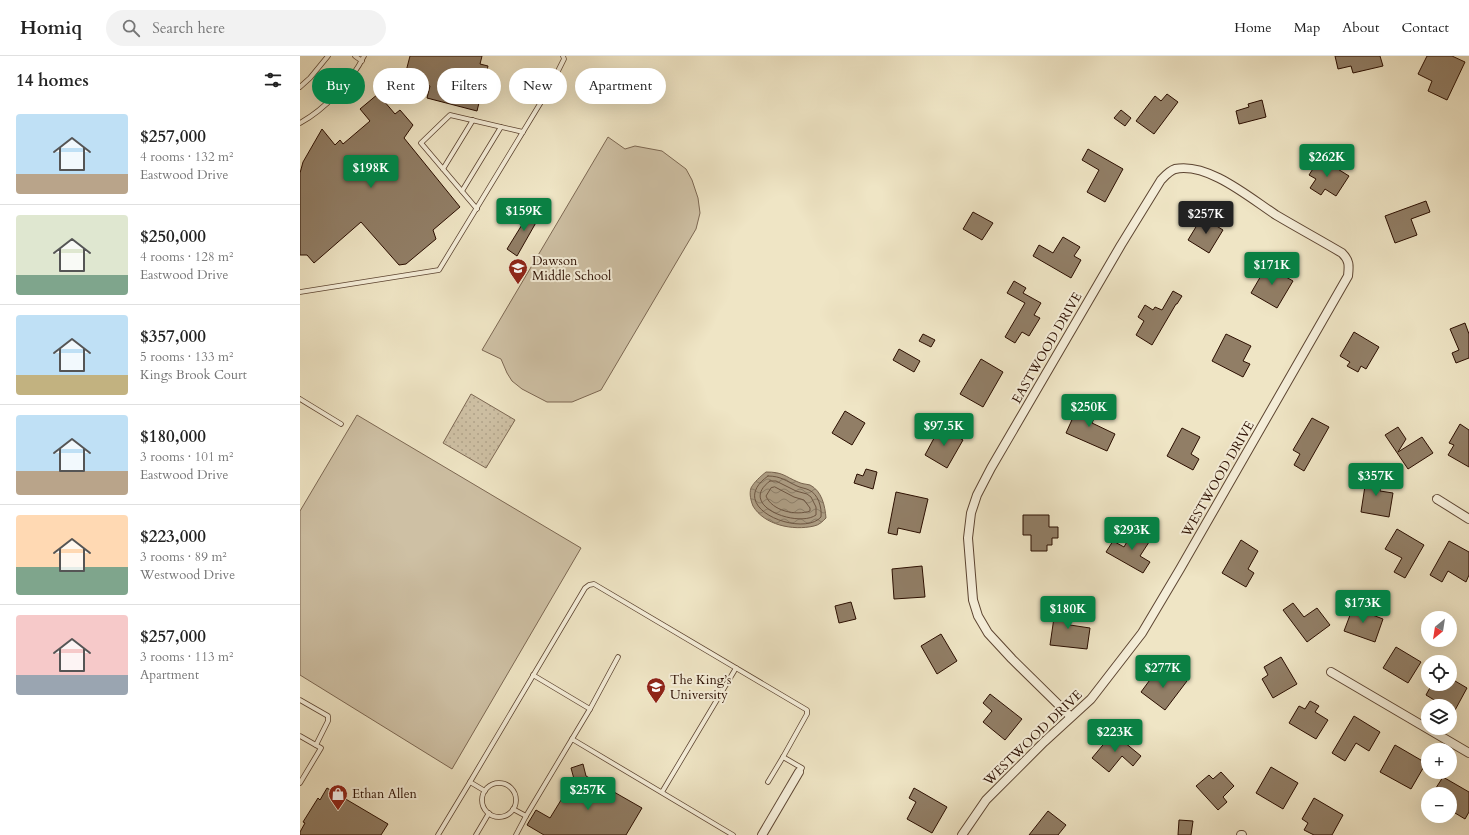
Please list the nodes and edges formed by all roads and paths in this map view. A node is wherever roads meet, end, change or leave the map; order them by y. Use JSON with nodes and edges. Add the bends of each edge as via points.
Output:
{"nodes":[{"id":1,"x":328,"y":56,"type":"edge"},
{"id":2,"x":355,"y":56,"type":"edge"},
{"id":3,"x":364,"y":56,"type":"edge"},
{"id":4,"x":564,"y":56,"type":"edge"},
{"id":5,"x":362,"y":61,"type":"junction"},
{"id":6,"x":300,"y":86,"type":"edge"},
{"id":7,"x":473,"y":120,"type":"junction"},
{"id":8,"x":300,"y":123,"type":"edge"},
{"id":9,"x":501,"y":127,"type":"junction"},
{"id":10,"x":523,"y":132,"type":"junction"},
{"id":11,"x":444,"y":169,"type":"junction"},
{"id":12,"x":462,"y":191,"type":"junction"},
{"id":13,"x":476,"y":208,"type":"junction"},
{"id":14,"x":1349,"y":265,"type":"joint"},
{"id":15,"x":300,"y":292,"type":"edge"},
{"id":16,"x":300,"y":399,"type":"edge"},
{"id":17,"x":341,"y":424,"type":"dead end"},
{"id":18,"x":1437,"y":499,"type":"dead end"},
{"id":19,"x":1469,"y":519,"type":"edge"},
{"id":20,"x":618,"y":657,"type":"dead end"},
{"id":21,"x":736,"y":668,"type":"junction"},
{"id":22,"x":1331,"y":672,"type":"dead end"},
{"id":23,"x":533,"y":675,"type":"junction"},
{"id":24,"x":300,"y":700,"type":"edge"},
{"id":25,"x":590,"y":709,"type":"junction"},
{"id":26,"x":1072,"y":717,"type":"junction"},
{"id":27,"x":300,"y":736,"type":"edge"},
{"id":28,"x":572,"y":740,"type":"junction"},
{"id":29,"x":316,"y":745,"type":"junction"},
{"id":30,"x":1469,"y":753,"type":"edge"},
{"id":31,"x":783,"y":757,"type":"junction"},
{"id":32,"x":799,"y":772,"type":"joint"},
{"id":33,"x":470,"y":782,"type":"junction"},
{"id":34,"x":768,"y":782,"type":"dead end"},
{"id":35,"x":300,"y":783,"type":"edge"},
{"id":36,"x":485,"y":791,"type":"junction"},
{"id":37,"x":662,"y":792,"type":"junction"},
{"id":38,"x":513,"y":809,"type":"junction"},
{"id":39,"x":489,"y":813,"type":"junction"},
{"id":40,"x":526,"y":816,"type":"junction"},
{"id":41,"x":438,"y":835,"type":"edge"},
{"id":42,"x":476,"y":835,"type":"edge"},
{"id":43,"x":516,"y":835,"type":"edge"},
{"id":44,"x":733,"y":835,"type":"edge"},
{"id":45,"x":762,"y":835,"type":"edge"},
{"id":46,"x":962,"y":835,"type":"edge"}],
"edges":[{"from":1,"to":6,"type":"lane"},
{"from":2,"to":5,"type":"lane"},
{"from":3,"to":5,"type":"lane"},
{"from":4,"to":10,"type":"lane","via":[[549,89]]},
{"from":5,"to":8,"type":"lane","via":[[328,102]]},
{"from":7,"to":9,"type":"lane"},
{"from":7,"to":11,"type":"lane"},
{"from":7,"to":11,"type":"lane","via":[[450,115],[421,142]]},
{"from":9,"to":10,"type":"lane"},
{"from":9,"to":12,"type":"lane"},
{"from":10,"to":13,"type":"lane"},
{"from":11,"to":12,"type":"lane"},
{"from":12,"to":13,"type":"lane"},
{"from":13,"to":15,"type":"lane","via":[[439,270]]},
{"from":14,"to":26,"type":"street","name":"WESTWOOD DRIVE","via":[[1348,276],[1342,288],[1142,633],[1091,699]]},
{"from":14,"to":26,"type":"street","name":"EASTWOOD DRIVE","via":[[1348,259],[1342,253],[1223,180],[1201,171],[1186,169],[1174,169],[1161,180],[1121,245],[977,495],[971,513],[968,538],[973,600],[978,616],[988,633],[1012,660]]},
{"from":16,"to":17,"type":"lane"},
{"from":18,"to":19,"type":"street"},
{"from":20,"to":25,"type":"lane"},
{"from":21,"to":23,"type":"lane","via":[[594,584],[585,588]]},
{"from":21,"to":31,"type":"lane","via":[[807,710]]},
{"from":21,"to":37,"type":"lane"},
{"from":22,"to":30,"type":"street"},
{"from":23,"to":25,"type":"lane"},
{"from":23,"to":33,"type":"lane"},
{"from":24,"to":29,"type":"lane","via":[[328,716]]},
{"from":25,"to":28,"type":"lane"},
{"from":26,"to":46,"type":"street","name":"WESTWOOD DRIVE","via":[[986,800]]},
{"from":27,"to":29,"type":"lane"},
{"from":28,"to":37,"type":"lane"},
{"from":28,"to":40,"type":"lane"},
{"from":29,"to":35,"type":"lane","via":[[321,748]]},
{"from":31,"to":32,"type":"lane","via":[[802,768]]},
{"from":31,"to":34,"type":"lane"},
{"from":32,"to":45,"type":"street"},
{"from":33,"to":36,"type":"lane"},
{"from":33,"to":41,"type":"lane"},
{"from":36,"to":38,"type":"lane","via":[[497,783],[508,785],[515,793],[516,804]]},
{"from":36,"to":39,"type":"lane","via":[[483,804]]},
{"from":37,"to":44,"type":"lane"},
{"from":38,"to":39,"type":"lane","via":[[505,816],[494,816]]},
{"from":38,"to":40,"type":"lane"},
{"from":39,"to":42,"type":"lane"},
{"from":40,"to":43,"type":"lane"}]}
